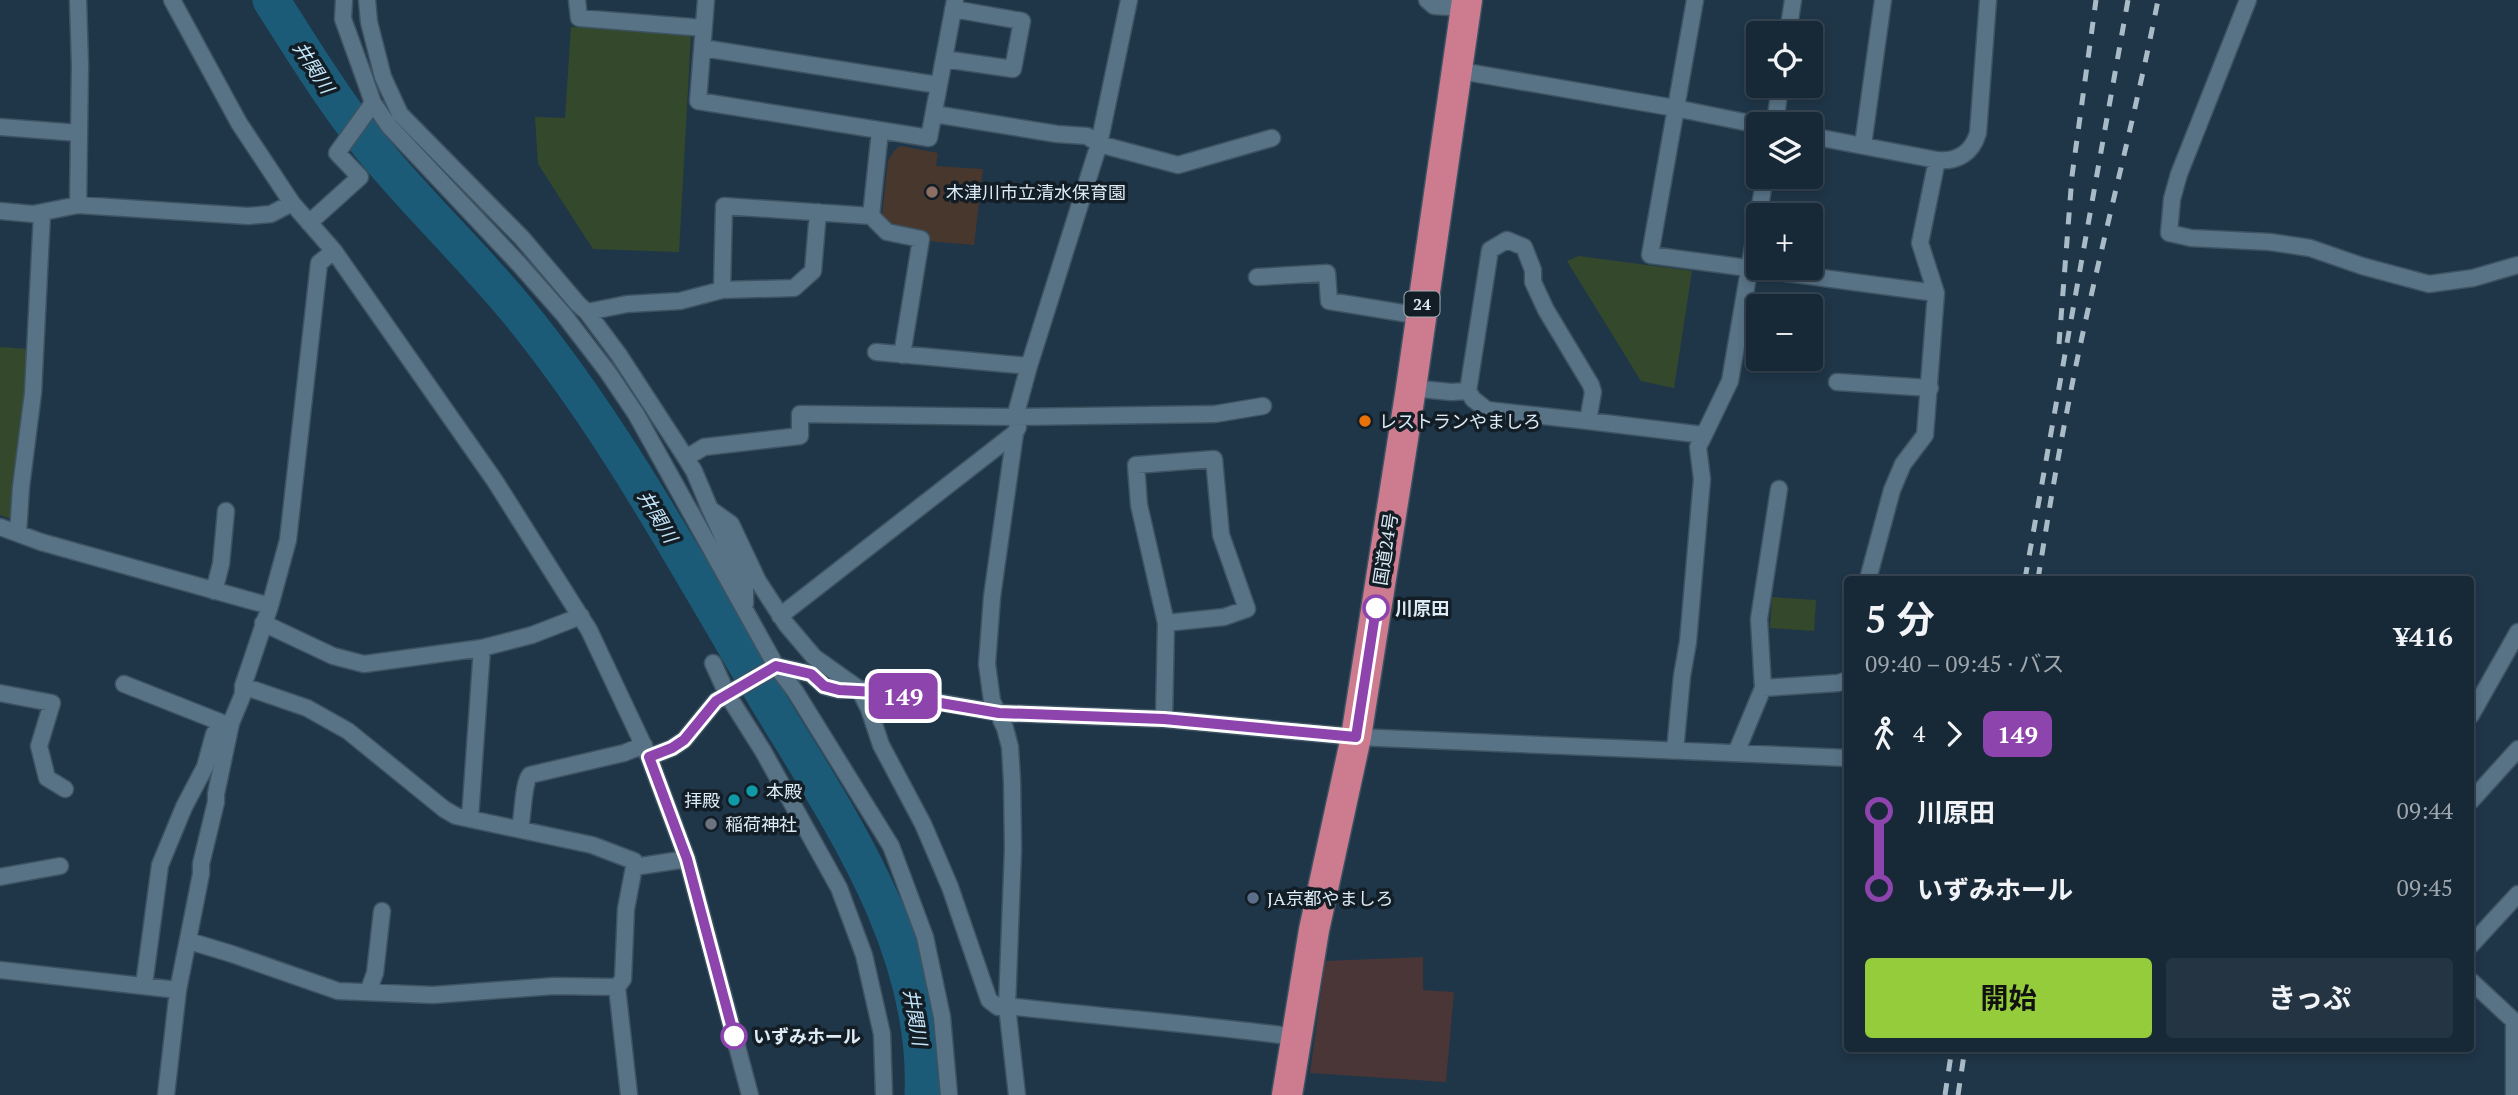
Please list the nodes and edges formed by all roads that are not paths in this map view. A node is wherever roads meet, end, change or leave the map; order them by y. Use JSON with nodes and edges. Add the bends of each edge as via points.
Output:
{"nodes":[{"id":1,"x":78,"y":0,"type":"edge"},
{"id":2,"x":172,"y":0,"type":"edge"},
{"id":3,"x":344,"y":0,"type":"edge"},
{"id":4,"x":367,"y":0,"type":"edge"},
{"id":5,"x":577,"y":0,"type":"edge"},
{"id":6,"x":706,"y":0,"type":"edge"},
{"id":7,"x":1129,"y":0,"type":"edge"},
{"id":8,"x":1427,"y":0,"type":"edge"},
{"id":9,"x":1695,"y":0,"type":"edge"},
{"id":10,"x":1793,"y":0,"type":"edge"},
{"id":11,"x":1883,"y":0,"type":"edge"},
{"id":12,"x":1988,"y":0,"type":"edge"},
{"id":13,"x":2248,"y":0,"type":"edge"},
{"id":14,"x":1466,"y":4,"type":"edge"},
{"id":15,"x":954,"y":5,"type":"edge"},
{"id":16,"x":1790,"y":21,"type":"edge"},
{"id":17,"x":704,"y":28,"type":"junction"},
{"id":18,"x":702,"y":48,"type":"junction"},
{"id":19,"x":944,"y":59,"type":"junction"},
{"id":20,"x":1455,"y":70,"type":"junction"},
{"id":21,"x":939,"y":85,"type":"junction"},
{"id":22,"x":369,"y":108,"type":"junction"},
{"id":23,"x":1675,"y":108,"type":"junction"},
{"id":24,"x":934,"y":114,"type":"junction"},
{"id":25,"x":1746,"y":122,"type":"edge"},
{"id":26,"x":0,"y":127,"type":"edge"},
{"id":27,"x":880,"y":131,"type":"junction"},
{"id":28,"x":79,"y":132,"type":"junction"},
{"id":29,"x":1272,"y":138,"type":"dead end"},
{"id":30,"x":1823,"y":138,"type":"edge"},
{"id":31,"x":1100,"y":144,"type":"junction"},
{"id":32,"x":1863,"y":145,"type":"junction"},
{"id":33,"x":1937,"y":160,"type":"junction"},
{"id":34,"x":292,"y":203,"type":"junction"},
{"id":35,"x":78,"y":205,"type":"junction"},
{"id":36,"x":0,"y":211,"type":"edge"},
{"id":37,"x":818,"y":212,"type":"junction"},
{"id":38,"x":42,"y":213,"type":"junction"},
{"id":39,"x":871,"y":216,"type":"junction"},
{"id":40,"x":309,"y":223,"type":"junction"},
{"id":41,"x":334,"y":251,"type":"junction"},
{"id":42,"x":2518,"y":265,"type":"edge"},
{"id":43,"x":1746,"y":267,"type":"edge"},
{"id":44,"x":1257,"y":277,"type":"dead end"},
{"id":45,"x":1823,"y":277,"type":"edge"},
{"id":46,"x":1747,"y":280,"type":"edge"},
{"id":47,"x":722,"y":290,"type":"junction"},
{"id":48,"x":1936,"y":293,"type":"junction"},
{"id":49,"x":587,"y":312,"type":"junction"},
{"id":50,"x":1421,"y":316,"type":"junction"},
{"id":51,"x":876,"y":352,"type":"dead end"},
{"id":52,"x":902,"y":355,"type":"junction"},
{"id":53,"x":1029,"y":366,"type":"junction"},
{"id":54,"x":1837,"y":382,"type":"dead end"},
{"id":55,"x":1411,"y":388,"type":"junction"},
{"id":56,"x":1930,"y":388,"type":"junction"},
{"id":57,"x":1468,"y":391,"type":"junction"},
{"id":58,"x":1263,"y":405,"type":"dead end"},
{"id":59,"x":1588,"y":421,"type":"junction"},
{"id":60,"x":1015,"y":425,"type":"junction"},
{"id":61,"x":1704,"y":435,"type":"junction"},
{"id":62,"x":686,"y":458,"type":"junction"},
{"id":63,"x":1779,"y":489,"type":"dead end"},
{"id":64,"x":710,"y":509,"type":"junction"},
{"id":65,"x":226,"y":511,"type":"dead end"},
{"id":66,"x":0,"y":527,"type":"edge"},
{"id":67,"x":18,"y":533,"type":"junction"},
{"id":68,"x":1869,"y":576,"type":"edge"},
{"id":69,"x":214,"y":591,"type":"junction"},
{"id":70,"x":270,"y":606,"type":"junction"},
{"id":71,"x":745,"y":607,"type":"junction"},
{"id":72,"x":581,"y":616,"type":"junction"},
{"id":73,"x":780,"y":616,"type":"junction"},
{"id":74,"x":263,"y":623,"type":"junction"},
{"id":75,"x":1166,"y":623,"type":"junction"},
{"id":76,"x":2518,"y":632,"type":"edge"},
{"id":77,"x":482,"y":648,"type":"junction"},
{"id":78,"x":713,"y":663,"type":"dead end"},
{"id":79,"x":773,"y":668,"type":"junction"},
{"id":80,"x":1844,"y":681,"type":"edge"},
{"id":81,"x":124,"y":684,"type":"dead end"},
{"id":82,"x":243,"y":686,"type":"junction"},
{"id":83,"x":1763,"y":688,"type":"junction"},
{"id":84,"x":859,"y":689,"type":"junction"},
{"id":85,"x":0,"y":693,"type":"edge"},
{"id":86,"x":731,"y":693,"type":"junction"},
{"id":87,"x":2474,"y":710,"type":"edge"},
{"id":88,"x":999,"y":713,"type":"junction"},
{"id":89,"x":1164,"y":719,"type":"junction"},
{"id":90,"x":228,"y":723,"type":"junction"},
{"id":91,"x":1356,"y":737,"type":"junction"},
{"id":92,"x":2518,"y":749,"type":"edge"},
{"id":93,"x":647,"y":751,"type":"junction"},
{"id":94,"x":1675,"y":751,"type":"junction"},
{"id":95,"x":1736,"y":753,"type":"junction"},
{"id":96,"x":1844,"y":758,"type":"edge"},
{"id":97,"x":65,"y":789,"type":"dead end"},
{"id":98,"x":2474,"y":798,"type":"edge"},
{"id":99,"x":470,"y":818,"type":"junction"},
{"id":100,"x":520,"y":829,"type":"junction"},
{"id":101,"x":687,"y":859,"type":"junction"},
{"id":102,"x":60,"y":866,"type":"dead end"},
{"id":103,"x":634,"y":867,"type":"junction"},
{"id":104,"x":0,"y":877,"type":"edge"},
{"id":105,"x":2518,"y":894,"type":"edge"},
{"id":106,"x":382,"y":911,"type":"dead end"},
{"id":107,"x":189,"y":942,"type":"junction"},
{"id":108,"x":2474,"y":943,"type":"edge"},
{"id":109,"x":0,"y":970,"type":"edge"},
{"id":110,"x":2474,"y":984,"type":"edge"},
{"id":111,"x":144,"y":985,"type":"junction"},
{"id":112,"x":617,"y":987,"type":"junction"},
{"id":113,"x":178,"y":990,"type":"junction"},
{"id":114,"x":368,"y":992,"type":"junction"},
{"id":115,"x":1007,"y":1006,"type":"junction"},
{"id":116,"x":2516,"y":1020,"type":"edge"},
{"id":117,"x":1296,"y":1037,"type":"junction"},
{"id":118,"x":167,"y":1091,"type":"edge"},
{"id":119,"x":183,"y":1095,"type":"edge"},
{"id":120,"x":628,"y":1095,"type":"edge"},
{"id":121,"x":750,"y":1095,"type":"edge"},
{"id":122,"x":884,"y":1095,"type":"edge"},
{"id":123,"x":949,"y":1095,"type":"edge"},
{"id":124,"x":1017,"y":1095,"type":"edge"},
{"id":125,"x":1287,"y":1095,"type":"edge"},
{"id":126,"x":2514,"y":1095,"type":"edge"}],
"edges":[{"from":1,"to":28,"type":"street"},
{"from":2,"to":34,"type":"street","via":[[239,123]]},
{"from":3,"to":22,"type":"street","via":[[343,19]]},
{"from":4,"to":49,"type":"street","via":[[383,77],[400,114],[522,238]]},
{"from":5,"to":17,"type":"street","via":[[579,18]]},
{"from":6,"to":17,"type":"street"},
{"from":7,"to":31,"type":"street"},
{"from":8,"to":14,"type":"street","via":[[1434,6]]},
{"from":9,"to":23,"type":"street"},
{"from":10,"to":16,"type":"street"},
{"from":11,"to":32,"type":"street"},
{"from":12,"to":33,"type":"street","via":[[1976,141],[1958,159]]},
{"from":13,"to":42,"type":"street","via":[[2179,174],[2169,233],[2310,248],[2429,284]]},
{"from":14,"to":20,"type":"highway","name":"国道24号","number":"24"},
{"from":15,"to":19,"type":"street"},
{"from":15,"to":19,"type":"street","via":[[1022,21],[1013,69]]},
{"from":17,"to":18,"type":"street"},
{"from":18,"to":21,"type":"street"},
{"from":18,"to":27,"type":"street","via":[[698,101]]},
{"from":19,"to":21,"type":"street"},
{"from":20,"to":23,"type":"street"},
{"from":20,"to":50,"type":"highway","name":"国道24号","number":"24"},
{"from":21,"to":24,"type":"street"},
{"from":22,"to":40,"type":"street","via":[[337,153],[360,177]]},
{"from":22,"to":71,"type":"street","via":[[519,264],[607,372],[636,414]]},
{"from":23,"to":25,"type":"street"},
{"from":23,"to":43,"type":"street","via":[[1650,255]]},
{"from":24,"to":27,"type":"street","via":[[929,138]]},
{"from":24,"to":31,"type":"street","via":[[1087,136]]},
{"from":26,"to":28,"type":"street"},
{"from":27,"to":39,"type":"street"},
{"from":28,"to":35,"type":"street"},
{"from":29,"to":31,"type":"street","via":[[1178,165]]},
{"from":30,"to":32,"type":"street"},
{"from":31,"to":53,"type":"street"},
{"from":32,"to":33,"type":"street"},
{"from":33,"to":48,"type":"street","via":[[1920,243]]},
{"from":34,"to":35,"type":"street","via":[[271,214],[248,216]]},
{"from":34,"to":40,"type":"street"},
{"from":35,"to":38,"type":"street"},
{"from":36,"to":38,"type":"street"},
{"from":37,"to":39,"type":"street"},
{"from":37,"to":47,"type":"street","via":[[813,271],[794,288]]},
{"from":37,"to":47,"type":"street","via":[[724,206]]},
{"from":38,"to":67,"type":"street","via":[[33,393]]},
{"from":39,"to":52,"type":"street","via":[[887,232],[921,239]]},
{"from":40,"to":41,"type":"street"},
{"from":41,"to":70,"type":"street","via":[[319,263],[288,540]]},
{"from":41,"to":72,"type":"street","via":[[495,481]]},
{"from":44,"to":50,"type":"street","via":[[1327,273],[1329,301]]},
{"from":45,"to":48,"type":"street"},
{"from":46,"to":61,"type":"street","via":[[1730,381]]},
{"from":47,"to":49,"type":"street","via":[[680,302],[627,304]]},
{"from":48,"to":56,"type":"street"},
{"from":49,"to":62,"type":"street"},
{"from":50,"to":55,"type":"highway","name":"国道24号","number":"24"},
{"from":51,"to":52,"type":"street"},
{"from":52,"to":53,"type":"street"},
{"from":53,"to":60,"type":"street"},
{"from":54,"to":56,"type":"street"},
{"from":55,"to":57,"type":"street"},
{"from":55,"to":91,"type":"highway","name":"国道24号","number":"24"},
{"from":56,"to":68,"type":"street","via":[[1925,435],[1903,464],[1892,490]]},
{"from":57,"to":59,"type":"street","via":[[1488,410]]},
{"from":57,"to":59,"type":"street","via":[[1490,250],[1507,240],[1524,247],[1546,310],[1591,385]]},
{"from":58,"to":60,"type":"street","via":[[1215,414]]},
{"from":59,"to":61,"type":"street"},
{"from":60,"to":62,"type":"street","via":[[800,414],[800,436],[704,447]]},
{"from":60,"to":73,"type":"street"},
{"from":60,"to":88,"type":"street","via":[[987,664],[992,701]]},
{"from":61,"to":94,"type":"street","via":[[1698,447],[1702,479]]},
{"from":62,"to":64,"type":"street"},
{"from":63,"to":83,"type":"street","via":[[1759,619]]},
{"from":64,"to":71,"type":"street","via":[[745,585]]},
{"from":64,"to":73,"type":"street","via":[[732,524]]},
{"from":65,"to":69,"type":"street"},
{"from":66,"to":67,"type":"street"},
{"from":67,"to":69,"type":"street"},
{"from":69,"to":70,"type":"street"},
{"from":70,"to":74,"type":"street"},
{"from":71,"to":79,"type":"street"},
{"from":72,"to":77,"type":"street"},
{"from":72,"to":93,"type":"street"},
{"from":73,"to":84,"type":"street","via":[[814,657]]},
{"from":74,"to":77,"type":"street","via":[[333,656],[364,664]]},
{"from":74,"to":82,"type":"street"},
{"from":75,"to":75,"type":"street","via":[[1139,505],[1136,466],[1214,460],[1221,536],[1247,609],[1224,617]]},
{"from":75,"to":89,"type":"street"},
{"from":76,"to":87,"type":"street"},
{"from":77,"to":99,"type":"street"},
{"from":78,"to":86,"type":"street"},
{"from":79,"to":84,"type":"street","via":[[811,674],[831,688]]},
{"from":79,"to":86,"type":"street"},
{"from":79,"to":123,"type":"street","via":[[794,691],[891,846],[925,937],[943,1017]]},
{"from":80,"to":83,"type":"street"},
{"from":81,"to":90,"type":"street"},
{"from":82,"to":90,"type":"street"},
{"from":82,"to":99,"type":"street","via":[[319,714],[444,809]]},
{"from":83,"to":95,"type":"street"},
{"from":84,"to":88,"type":"street"},
{"from":84,"to":115,"type":"street","via":[[950,887],[989,1000],[998,1007]]},
{"from":85,"to":97,"type":"street","via":[[52,703],[39,746],[47,778]]},
{"from":86,"to":93,"type":"street","via":[[716,701],[684,740],[672,748]]},
{"from":86,"to":122,"type":"street","via":[[839,888],[864,955],[882,1034]]},
{"from":88,"to":89,"type":"street"},
{"from":88,"to":115,"type":"street","via":[[1010,747],[1012,781]]},
{"from":89,"to":91,"type":"street"},
{"from":90,"to":107,"type":"street","via":[[228,748],[201,864]]},
{"from":90,"to":111,"type":"street","via":[[214,734],[205,767],[160,865]]},
{"from":91,"to":94,"type":"street"},
{"from":91,"to":117,"type":"highway","name":"国道24号","number":"24"},
{"from":92,"to":98,"type":"street"},
{"from":93,"to":100,"type":"street","via":[[530,775]]},
{"from":93,"to":101,"type":"street"},
{"from":94,"to":95,"type":"street"},
{"from":95,"to":96,"type":"street"},
{"from":99,"to":100,"type":"street"},
{"from":100,"to":103,"type":"street","via":[[593,845],[634,861]]},
{"from":101,"to":103,"type":"street"},
{"from":101,"to":121,"type":"street"},
{"from":102,"to":104,"type":"street"},
{"from":103,"to":112,"type":"street","via":[[626,909],[623,979]]},
{"from":105,"to":108,"type":"street"},
{"from":106,"to":114,"type":"street","via":[[375,973]]},
{"from":107,"to":113,"type":"street"},
{"from":107,"to":114,"type":"street","via":[[313,984]]},
{"from":109,"to":111,"type":"street"},
{"from":110,"to":116,"type":"street"},
{"from":111,"to":113,"type":"street"},
{"from":112,"to":114,"type":"street","via":[[554,986],[433,995]]},
{"from":112,"to":120,"type":"street"},
{"from":113,"to":118,"type":"street"},
{"from":115,"to":117,"type":"street"},
{"from":115,"to":124,"type":"street"},
{"from":116,"to":126,"type":"street"},
{"from":117,"to":125,"type":"highway","name":"国道24号","number":"24"},
{"from":118,"to":119,"type":"street"}]}
